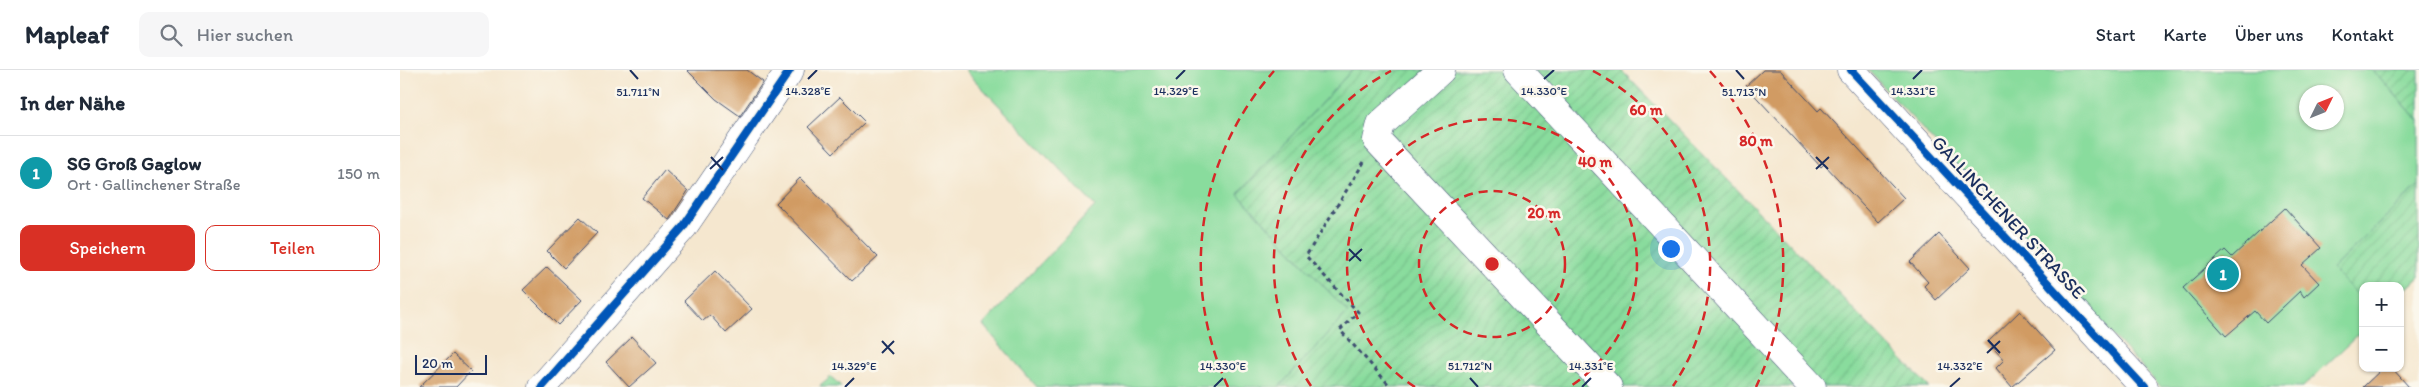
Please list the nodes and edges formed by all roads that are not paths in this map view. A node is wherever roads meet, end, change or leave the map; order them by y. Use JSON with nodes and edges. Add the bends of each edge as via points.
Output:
{"nodes":[{"id":1,"x":1441,"y":70,"type":"edge"},
{"id":2,"x":1518,"y":70,"type":"edge"},
{"id":3,"x":1851,"y":70,"type":"edge"},
{"id":4,"x":789,"y":71,"type":"edge"},
{"id":5,"x":542,"y":387,"type":"edge"},
{"id":6,"x":1608,"y":387,"type":"edge"},
{"id":7,"x":1812,"y":387,"type":"edge"},
{"id":8,"x":2144,"y":387,"type":"edge"}],
"edges":[{"from":1,"to":6,"type":"street","via":[[1381,124],[1377,140]]},
{"from":2,"to":7,"type":"street"},
{"from":3,"to":8,"type":"street","name":"GALLINCHENER STRASSE"},
{"from":4,"to":5,"type":"street","via":[[683,228]]}]}
